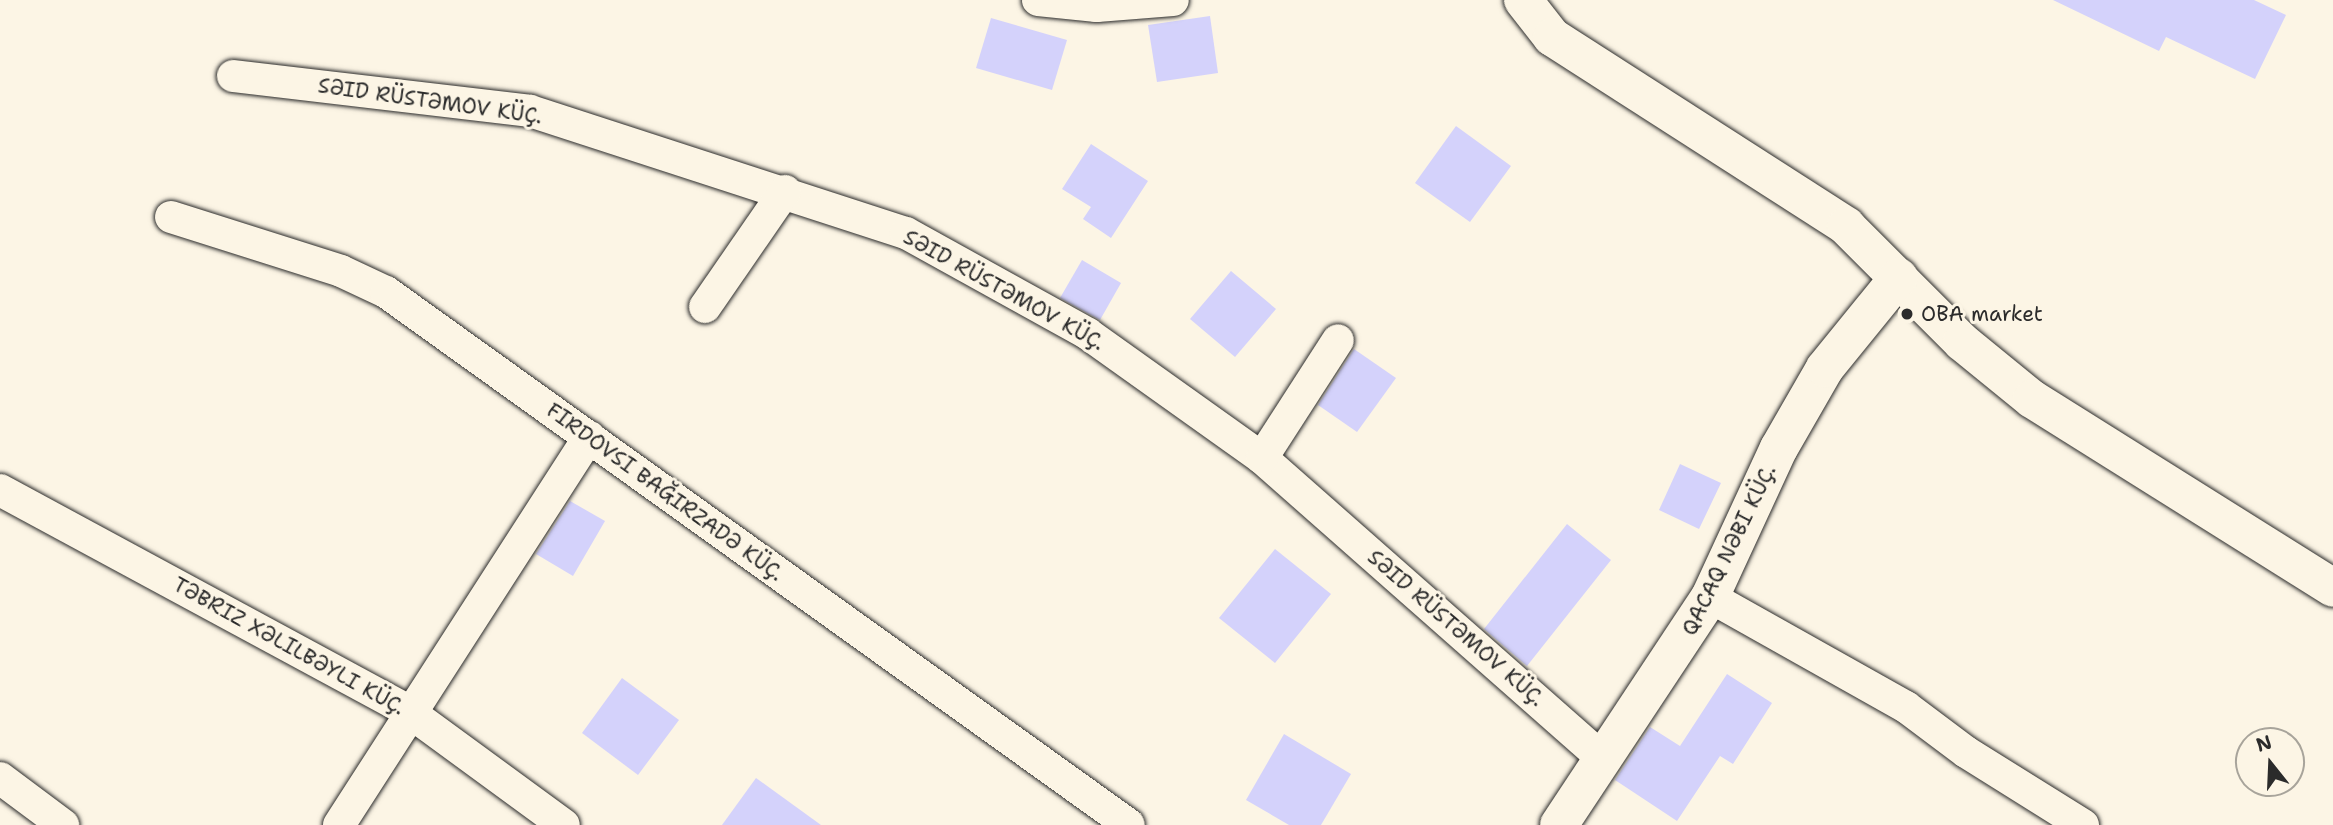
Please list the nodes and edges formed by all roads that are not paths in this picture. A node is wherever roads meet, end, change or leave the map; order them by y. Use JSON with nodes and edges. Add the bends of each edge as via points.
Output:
{"nodes":[{"id":1,"x":1038,"y":0,"type":"edge"},
{"id":2,"x":1173,"y":0,"type":"edge"},
{"id":3,"x":1523,"y":0,"type":"edge"},
{"id":4,"x":233,"y":76,"type":"dead end"},
{"id":5,"x":785,"y":191,"type":"junction"},
{"id":6,"x":171,"y":217,"type":"dead end"},
{"id":7,"x":1899,"y":277,"type":"junction"},
{"id":8,"x":705,"y":307,"type":"dead end"},
{"id":9,"x":1338,"y":340,"type":"dead end"},
{"id":10,"x":589,"y":437,"type":"junction"},
{"id":11,"x":1262,"y":458,"type":"junction"},
{"id":12,"x":0,"y":490,"type":"edge"},
{"id":13,"x":2333,"y":589,"type":"edge"},
{"id":14,"x":1710,"y":597,"type":"junction"},
{"id":15,"x":408,"y":711,"type":"junction"},
{"id":16,"x":1604,"y":759,"type":"junction"},
{"id":17,"x":0,"y":778,"type":"edge"},
{"id":18,"x":63,"y":825,"type":"edge"},
{"id":19,"x":339,"y":825,"type":"edge"},
{"id":20,"x":564,"y":825,"type":"edge"},
{"id":21,"x":1129,"y":825,"type":"edge"},
{"id":22,"x":1559,"y":825,"type":"edge"},
{"id":23,"x":2083,"y":825,"type":"edge"}],
"edges":[{"from":1,"to":2,"type":"street","via":[[1097,6]]},
{"from":3,"to":7,"type":"street","via":[[1552,37],[1846,226]]},
{"from":4,"to":5,"type":"street","name":"SƏID RÜSTƏMOV KÜÇ.","via":[[530,111]]},
{"from":5,"to":8,"type":"street"},
{"from":5,"to":11,"type":"street","name":"SƏID RÜSTƏMOV KÜÇ.","via":[[906,233],[1010,288],[1088,334]]},
{"from":6,"to":10,"type":"street","via":[[341,271],[386,292]]},
{"from":7,"to":13,"type":"street","via":[[1962,342],[2032,399]]},
{"from":7,"to":14,"type":"street","name":"QACAQ NƏBI KÜÇ.","via":[[1825,368]]},
{"from":9,"to":11,"type":"street"},
{"from":10,"to":15,"type":"street"},
{"from":10,"to":21,"type":"street"},
{"from":11,"to":16,"type":"street","name":"SƏID RÜSTƏMOV KÜÇ."},
{"from":12,"to":15,"type":"street","name":"TƏBRIZ XƏLILBƏYLI KÜÇ."},
{"from":14,"to":16,"type":"street","name":"QACAQ NƏBI KÜÇ."},
{"from":14,"to":23,"type":"street","via":[[1906,707],[1966,752]]},
{"from":15,"to":19,"type":"street"},
{"from":15,"to":20,"type":"street","name":"TƏBRIZ XƏLILBƏYLI KÜÇ."},
{"from":16,"to":22,"type":"street","name":"QACAQ NƏBI KÜÇ."},
{"from":17,"to":18,"type":"street"}]}
